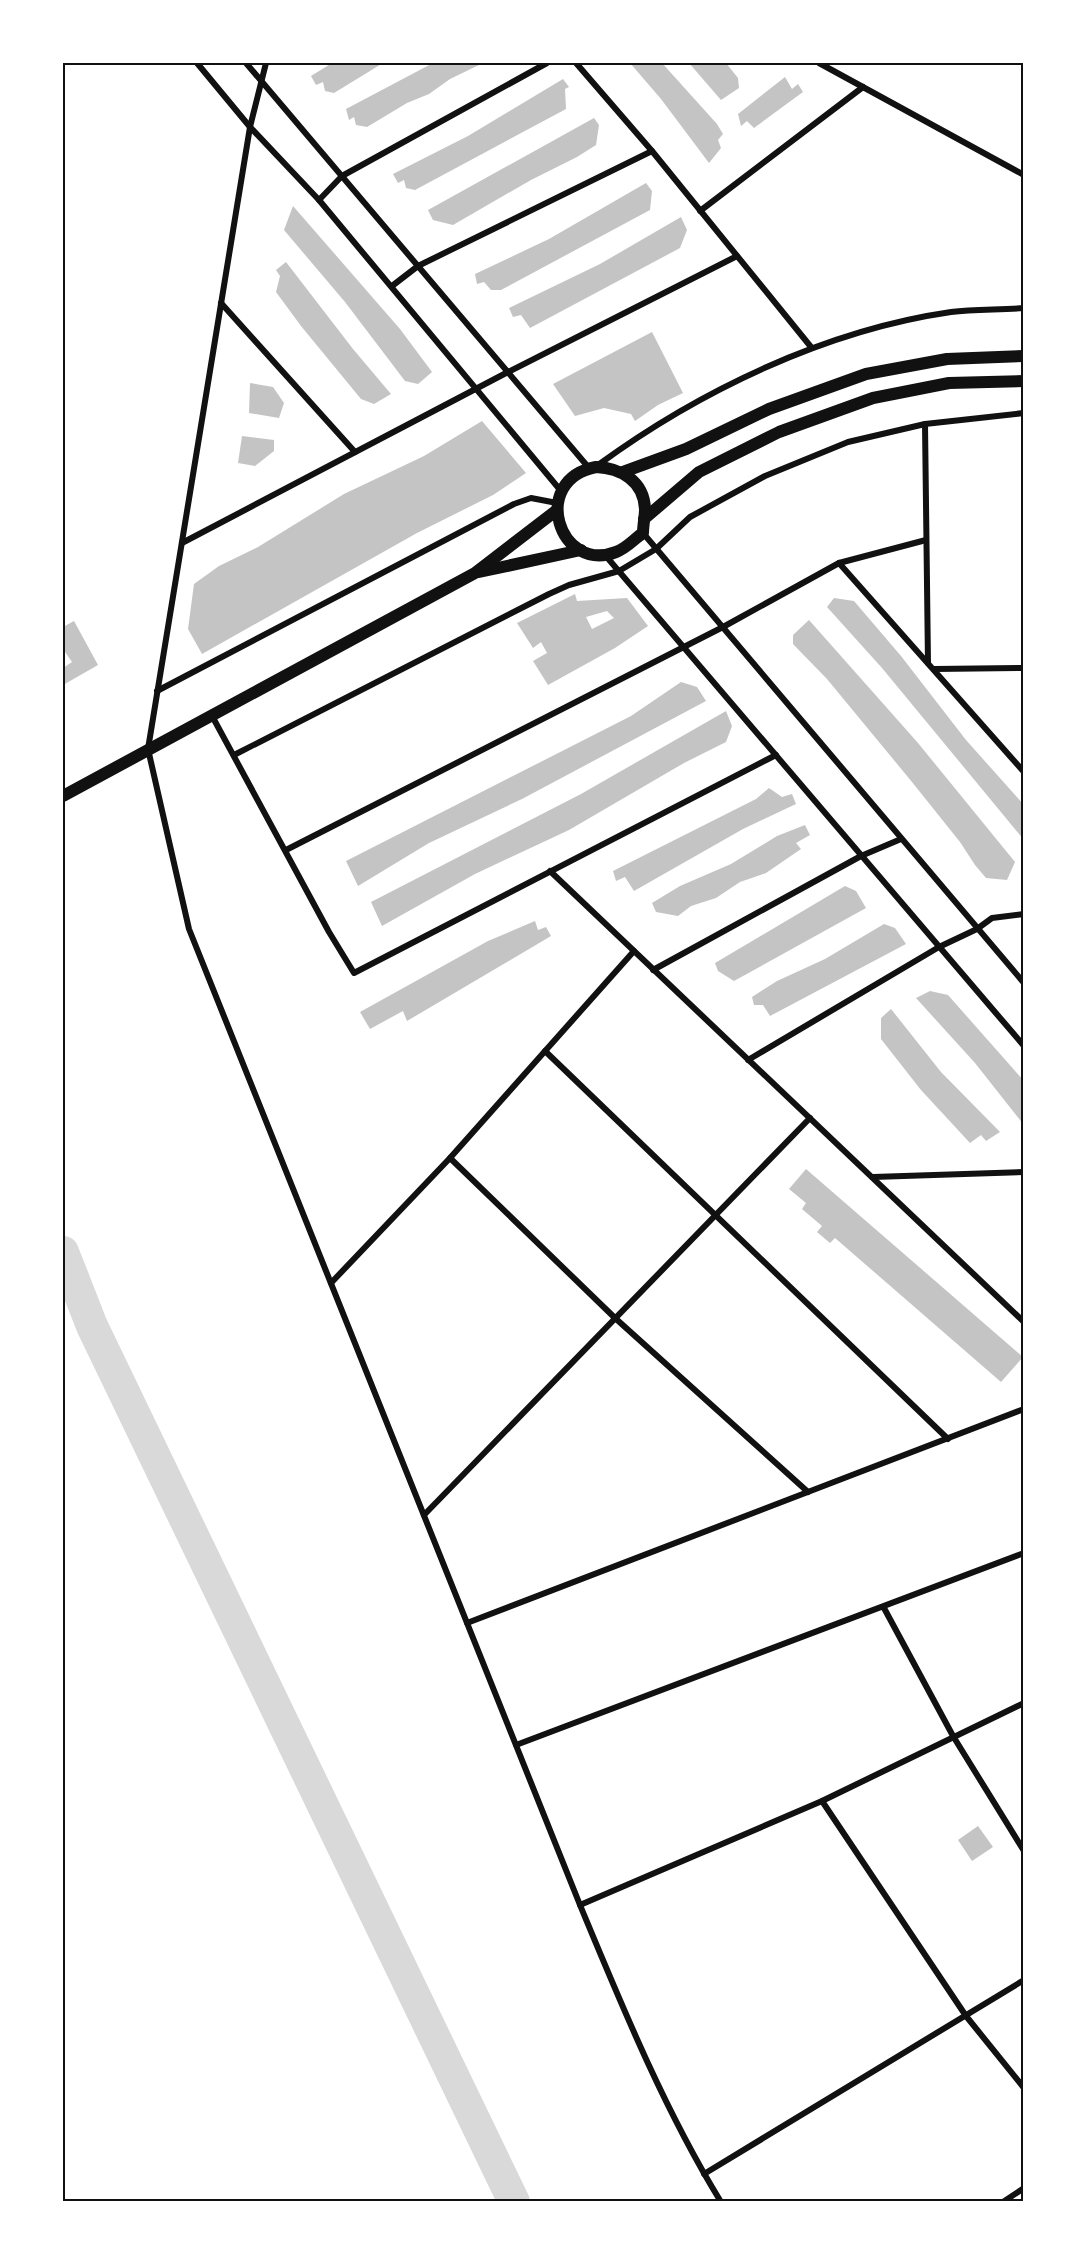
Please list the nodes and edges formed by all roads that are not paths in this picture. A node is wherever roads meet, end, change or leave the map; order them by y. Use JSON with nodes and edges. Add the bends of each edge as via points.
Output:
{"nodes":[{"id":1,"x":197,"y":63,"type":"edge"},
{"id":2,"x":246,"y":63,"type":"edge"},
{"id":3,"x":547,"y":63,"type":"edge"},
{"id":4,"x":576,"y":63,"type":"edge"},
{"id":5,"x":819,"y":63,"type":"edge"},
{"id":6,"x":267,"y":64,"type":"edge"},
{"id":7,"x":262,"y":82,"type":"junction"},
{"id":8,"x":863,"y":87,"type":"junction"},
{"id":9,"x":250,"y":127,"type":"junction"},
{"id":10,"x":652,"y":151,"type":"junction"},
{"id":11,"x":342,"y":176,"type":"junction"},
{"id":12,"x":1024,"y":176,"type":"edge"},
{"id":13,"x":320,"y":200,"type":"junction"},
{"id":14,"x":700,"y":211,"type":"junction"},
{"id":15,"x":737,"y":256,"type":"junction"},
{"id":16,"x":418,"y":266,"type":"junction"},
{"id":17,"x":392,"y":286,"type":"junction"},
{"id":18,"x":221,"y":303,"type":"junction"},
{"id":19,"x":1024,"y":308,"type":"edge"},
{"id":20,"x":811,"y":347,"type":"junction"},
{"id":21,"x":1024,"y":356,"type":"edge"},
{"id":22,"x":508,"y":372,"type":"junction"},
{"id":23,"x":1024,"y":381,"type":"edge"},
{"id":24,"x":478,"y":388,"type":"junction"},
{"id":25,"x":1024,"y":413,"type":"edge"},
{"id":26,"x":925,"y":424,"type":"junction"},
{"id":27,"x":355,"y":452,"type":"junction"},
{"id":28,"x":592,"y":468,"type":"junction"},
{"id":29,"x":623,"y":472,"type":"junction"},
{"id":30,"x":558,"y":502,"type":"junction"},
{"id":31,"x":644,"y":519,"type":"junction"},
{"id":32,"x":643,"y":532,"type":"junction"},
{"id":33,"x":926,"y":540,"type":"junction"},
{"id":34,"x":182,"y":543,"type":"junction"},
{"id":35,"x":656,"y":549,"type":"junction"},
{"id":36,"x":581,"y":550,"type":"junction"},
{"id":37,"x":604,"y":555,"type":"junction"},
{"id":38,"x":839,"y":563,"type":"junction"},
{"id":39,"x":619,"y":571,"type":"junction"},
{"id":40,"x":475,"y":573,"type":"junction"},
{"id":41,"x":723,"y":627,"type":"junction"},
{"id":42,"x":683,"y":646,"type":"junction"},
{"id":43,"x":928,"y":663,"type":"junction"},
{"id":44,"x":1024,"y":668,"type":"edge"},
{"id":45,"x":934,"y":669,"type":"junction"},
{"id":46,"x":157,"y":691,"type":"junction"},
{"id":47,"x":211,"y":714,"type":"junction"},
{"id":48,"x":148,"y":749,"type":"junction"},
{"id":49,"x":234,"y":755,"type":"junction"},
{"id":50,"x":776,"y":755,"type":"junction"},
{"id":51,"x":1024,"y":772,"type":"edge"},
{"id":52,"x":63,"y":795,"type":"edge"},
{"id":53,"x":901,"y":839,"type":"junction"},
{"id":54,"x":286,"y":850,"type":"junction"},
{"id":55,"x":861,"y":856,"type":"junction"},
{"id":56,"x":550,"y":871,"type":"junction"},
{"id":57,"x":1024,"y":914,"type":"edge"},
{"id":58,"x":977,"y":929,"type":"junction"},
{"id":59,"x":939,"y":947,"type":"junction"},
{"id":60,"x":634,"y":951,"type":"junction"},
{"id":61,"x":653,"y":970,"type":"junction"},
{"id":62,"x":1024,"y":983,"type":"edge"},
{"id":63,"x":1024,"y":1046,"type":"edge"},
{"id":64,"x":545,"y":1051,"type":"junction"},
{"id":65,"x":748,"y":1060,"type":"junction"},
{"id":66,"x":810,"y":1118,"type":"junction"},
{"id":67,"x":450,"y":1158,"type":"junction"},
{"id":68,"x":1024,"y":1172,"type":"edge"},
{"id":69,"x":873,"y":1177,"type":"junction"},
{"id":70,"x":716,"y":1215,"type":"junction"},
{"id":71,"x":331,"y":1283,"type":"junction"},
{"id":72,"x":615,"y":1318,"type":"junction"},
{"id":73,"x":1024,"y":1322,"type":"edge"},
{"id":74,"x":1024,"y":1409,"type":"edge"},
{"id":75,"x":948,"y":1439,"type":"junction"},
{"id":76,"x":808,"y":1492,"type":"junction"},
{"id":77,"x":424,"y":1515,"type":"junction"},
{"id":78,"x":1024,"y":1553,"type":"edge"},
{"id":79,"x":884,"y":1608,"type":"junction"},
{"id":80,"x":467,"y":1623,"type":"junction"},
{"id":81,"x":1024,"y":1703,"type":"edge"},
{"id":82,"x":953,"y":1736,"type":"junction"},
{"id":83,"x":516,"y":1745,"type":"junction"},
{"id":84,"x":822,"y":1801,"type":"junction"},
{"id":85,"x":1024,"y":1851,"type":"edge"},
{"id":86,"x":580,"y":1905,"type":"junction"},
{"id":87,"x":1024,"y":1980,"type":"edge"},
{"id":88,"x":966,"y":2016,"type":"junction"},
{"id":89,"x":1024,"y":2088,"type":"edge"},
{"id":90,"x":704,"y":2175,"type":"junction"},
{"id":91,"x":1024,"y":2188,"type":"edge"},
{"id":92,"x":721,"y":2202,"type":"edge"},
{"id":93,"x":1003,"y":2202,"type":"edge"}],
"edges":[{"from":1,"to":9,"type":"street"},
{"from":2,"to":7,"type":"street"},
{"from":3,"to":11,"type":"street"},
{"from":4,"to":10,"type":"street"},
{"from":5,"to":8,"type":"street"},
{"from":6,"to":7,"type":"street"},
{"from":7,"to":9,"type":"street"},
{"from":7,"to":11,"type":"street"},
{"from":8,"to":12,"type":"street"},
{"from":8,"to":14,"type":"street"},
{"from":9,"to":13,"type":"street"},
{"from":9,"to":18,"type":"street"},
{"from":10,"to":14,"type":"street"},
{"from":10,"to":16,"type":"street"},
{"from":11,"to":13,"type":"street"},
{"from":11,"to":16,"type":"street"},
{"from":13,"to":17,"type":"street"},
{"from":14,"to":15,"type":"street"},
{"from":15,"to":20,"type":"street"},
{"from":15,"to":22,"type":"street"},
{"from":16,"to":17,"type":"street"},
{"from":16,"to":22,"type":"street"},
{"from":17,"to":24,"type":"street"},
{"from":18,"to":27,"type":"street"},
{"from":18,"to":34,"type":"street"},
{"from":19,"to":20,"type":"street","via":[[953,312],[914,319]]},
{"from":20,"to":28,"type":"street","via":[[712,394]]},
{"from":21,"to":29,"type":"main road","via":[[947,359],[866,374],[769,409],[686,449]]},
{"from":22,"to":24,"type":"street"},
{"from":22,"to":28,"type":"street"},
{"from":23,"to":31,"type":"main road","via":[[948,383],[873,398],[779,432],[699,472]]},
{"from":24,"to":27,"type":"street"},
{"from":24,"to":30,"type":"street"},
{"from":25,"to":26,"type":"street"},
{"from":26,"to":33,"type":"street"},
{"from":26,"to":35,"type":"street","via":[[848,442],[765,476],[690,517]]},
{"from":27,"to":34,"type":"street"},
{"from":28,"to":29,"type":"main road"},
{"from":28,"to":30,"type":"main road","via":[[568,481]]},
{"from":29,"to":31,"type":"main road","via":[[643,497]]},
{"from":30,"to":36,"type":"main road","via":[[563,534]]},
{"from":30,"to":40,"type":"main road"},
{"from":30,"to":46,"type":"street","via":[[531,498],[514,504]]},
{"from":31,"to":32,"type":"main road"},
{"from":32,"to":35,"type":"street"},
{"from":32,"to":37,"type":"main road","via":[[626,547]]},
{"from":33,"to":38,"type":"street"},
{"from":33,"to":43,"type":"street"},
{"from":34,"to":46,"type":"street"},
{"from":35,"to":39,"type":"street"},
{"from":35,"to":41,"type":"street"},
{"from":36,"to":37,"type":"main road"},
{"from":36,"to":40,"type":"main road"},
{"from":37,"to":39,"type":"street"},
{"from":38,"to":41,"type":"street"},
{"from":38,"to":43,"type":"street"},
{"from":39,"to":42,"type":"street"},
{"from":39,"to":49,"type":"street","via":[[549,594]]},
{"from":40,"to":47,"type":"main road"},
{"from":41,"to":42,"type":"street"},
{"from":41,"to":53,"type":"street"},
{"from":42,"to":50,"type":"street"},
{"from":42,"to":54,"type":"street"},
{"from":43,"to":45,"type":"street"},
{"from":44,"to":45,"type":"street"},
{"from":45,"to":51,"type":"street"},
{"from":46,"to":48,"type":"street"},
{"from":47,"to":48,"type":"main road"},
{"from":47,"to":49,"type":"street"},
{"from":48,"to":52,"type":"main road"},
{"from":48,"to":71,"type":"street","via":[[189,929]]},
{"from":49,"to":54,"type":"street"},
{"from":50,"to":55,"type":"street"},
{"from":50,"to":56,"type":"street"},
{"from":53,"to":55,"type":"street"},
{"from":53,"to":58,"type":"street"},
{"from":54,"to":56,"type":"street","via":[[354,973]]},
{"from":55,"to":59,"type":"street"},
{"from":55,"to":61,"type":"street"},
{"from":56,"to":60,"type":"street"},
{"from":57,"to":58,"type":"street","via":[[992,918]]},
{"from":58,"to":59,"type":"street"},
{"from":58,"to":62,"type":"street"},
{"from":59,"to":63,"type":"street"},
{"from":59,"to":65,"type":"street"},
{"from":60,"to":61,"type":"street"},
{"from":60,"to":64,"type":"street"},
{"from":61,"to":65,"type":"street"},
{"from":64,"to":67,"type":"street"},
{"from":64,"to":70,"type":"street"},
{"from":65,"to":66,"type":"street"},
{"from":66,"to":69,"type":"street"},
{"from":66,"to":70,"type":"street"},
{"from":67,"to":71,"type":"street"},
{"from":67,"to":72,"type":"street"},
{"from":68,"to":69,"type":"street"},
{"from":69,"to":73,"type":"street"},
{"from":70,"to":72,"type":"street"},
{"from":70,"to":75,"type":"street"},
{"from":71,"to":77,"type":"street"},
{"from":72,"to":76,"type":"street"},
{"from":72,"to":77,"type":"street"},
{"from":74,"to":75,"type":"street"},
{"from":75,"to":76,"type":"street"},
{"from":76,"to":80,"type":"street"},
{"from":77,"to":80,"type":"street"},
{"from":78,"to":79,"type":"street"},
{"from":79,"to":82,"type":"street"},
{"from":79,"to":83,"type":"street"},
{"from":80,"to":83,"type":"street"},
{"from":81,"to":82,"type":"street"},
{"from":82,"to":84,"type":"street"},
{"from":82,"to":85,"type":"street"},
{"from":83,"to":86,"type":"street"},
{"from":84,"to":86,"type":"street"},
{"from":84,"to":88,"type":"street"},
{"from":86,"to":90,"type":"street","via":[[634,2034]]},
{"from":87,"to":88,"type":"street"},
{"from":88,"to":89,"type":"street"},
{"from":88,"to":90,"type":"street"},
{"from":90,"to":92,"type":"street"},
{"from":91,"to":93,"type":"street"}]}
